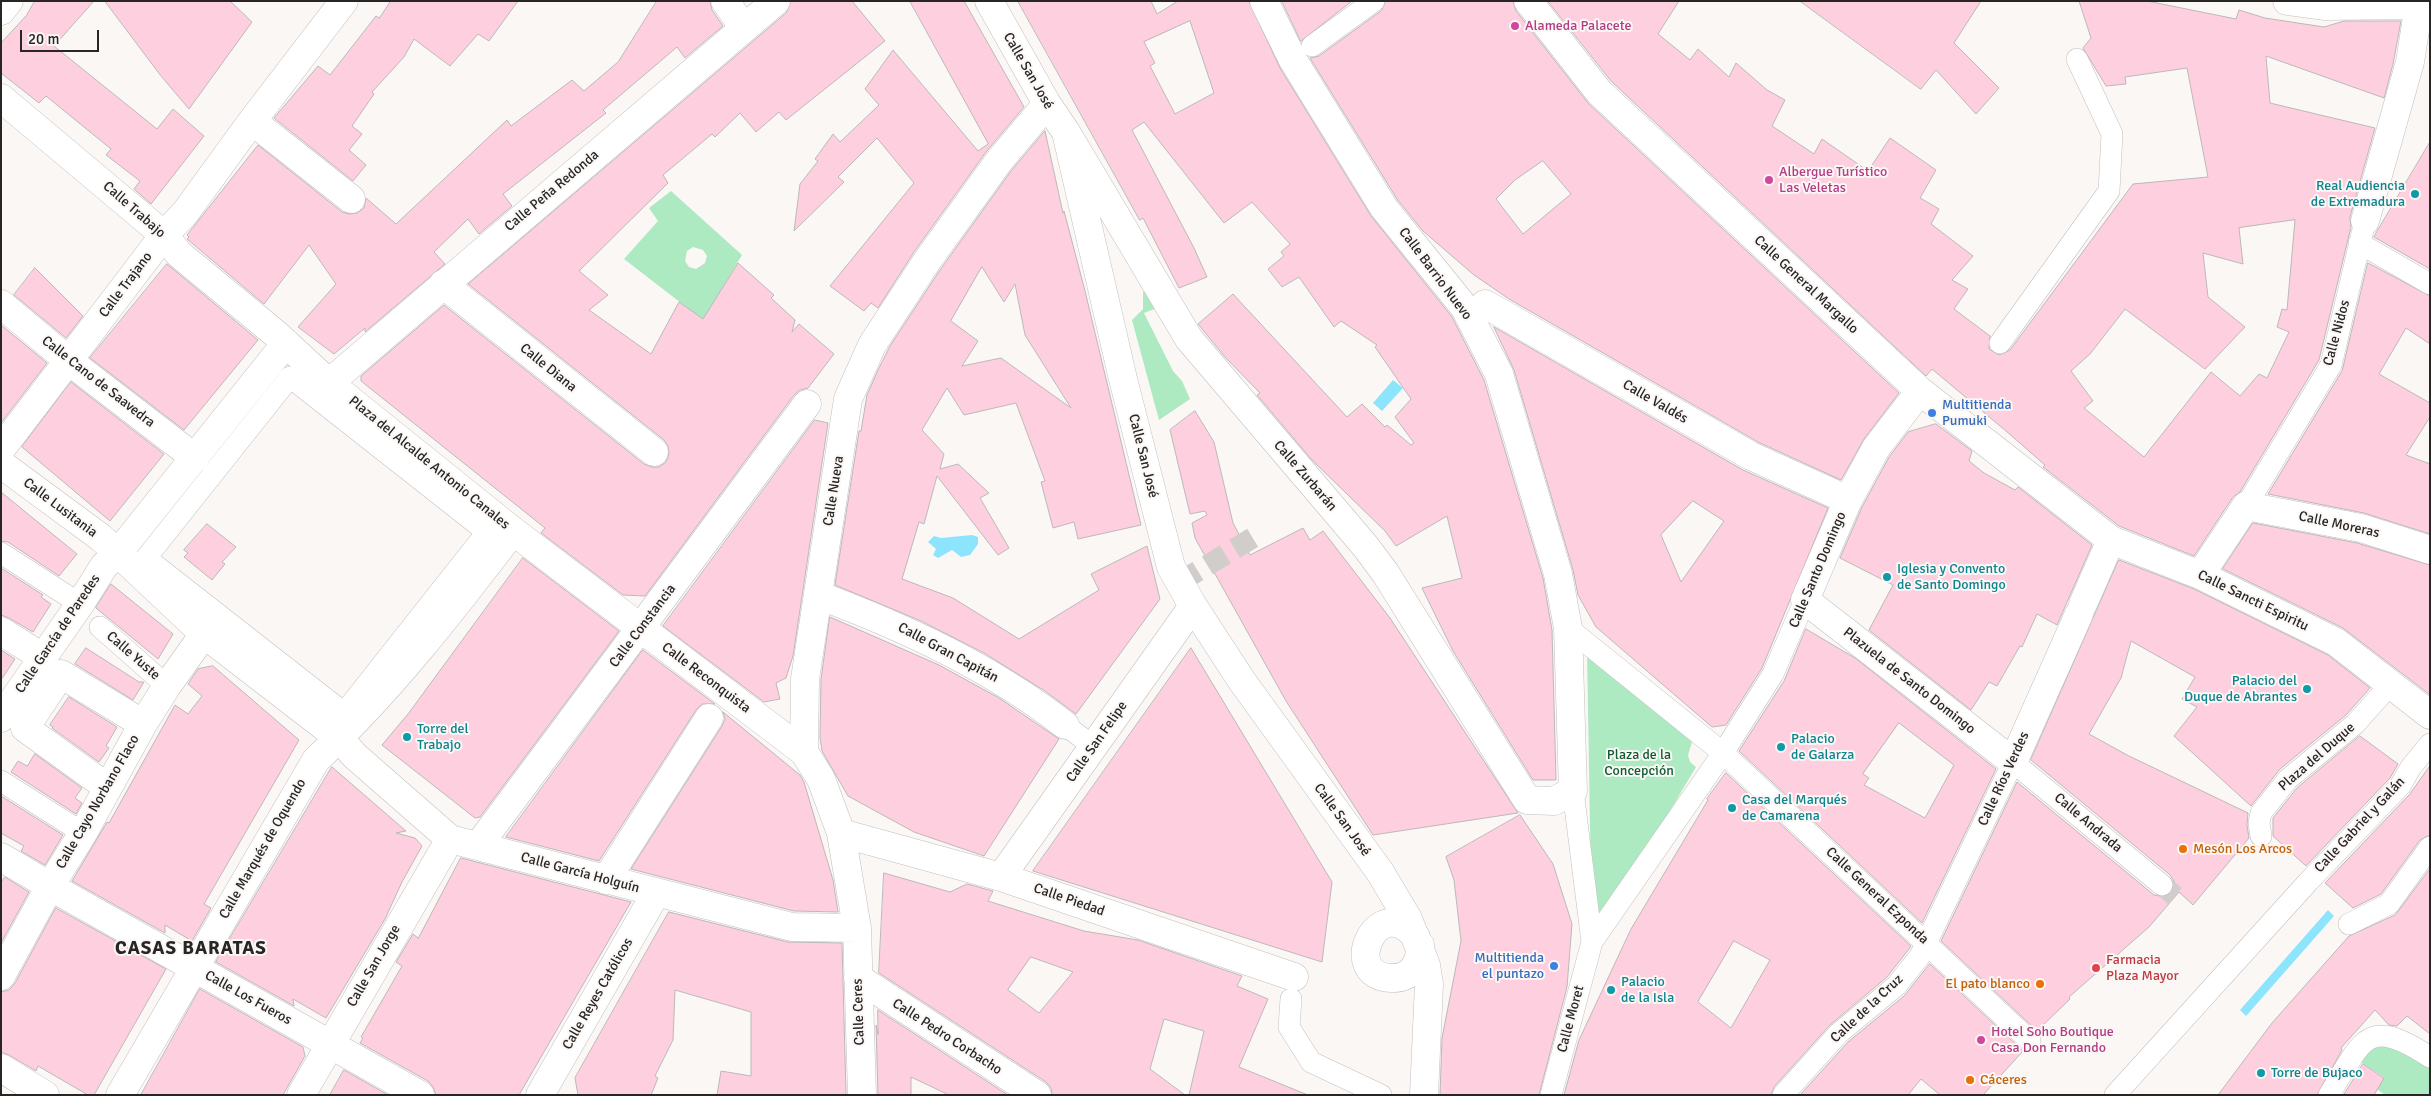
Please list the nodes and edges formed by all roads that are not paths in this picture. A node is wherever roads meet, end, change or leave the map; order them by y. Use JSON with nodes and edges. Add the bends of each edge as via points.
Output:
{"nodes":[{"id":1,"x":9,"y":1,"type":"edge"},
{"id":2,"x":344,"y":1,"type":"edge"},
{"id":3,"x":725,"y":1,"type":"edge"},
{"id":4,"x":776,"y":1,"type":"edge"},
{"id":5,"x":989,"y":1,"type":"edge"},
{"id":6,"x":1264,"y":1,"type":"edge"},
{"id":7,"x":1374,"y":1,"type":"edge"},
{"id":8,"x":1528,"y":1,"type":"edge"},
{"id":9,"x":2287,"y":1,"type":"edge"},
{"id":10,"x":2422,"y":3,"type":"edge"},
{"id":11,"x":1,"y":11,"type":"edge"},
{"id":12,"x":744,"y":28,"type":"junction"},
{"id":13,"x":1312,"y":46,"type":"dead end"},
{"id":14,"x":2077,"y":59,"type":"dead end"},
{"id":15,"x":2423,"y":67,"type":"edge"},
{"id":16,"x":1,"y":98,"type":"edge"},
{"id":17,"x":1047,"y":104,"type":"junction"},
{"id":18,"x":252,"y":121,"type":"junction"},
{"id":19,"x":1066,"y":132,"type":"junction"},
{"id":20,"x":351,"y":199,"type":"dead end"},
{"id":21,"x":2362,"y":232,"type":"junction"},
{"id":22,"x":164,"y":235,"type":"junction"},
{"id":23,"x":443,"y":284,"type":"junction"},
{"id":24,"x":2430,"y":284,"type":"edge"},
{"id":25,"x":1,"y":304,"type":"edge"},
{"id":26,"x":1475,"y":306,"type":"junction"},
{"id":27,"x":286,"y":343,"type":"junction"},
{"id":28,"x":2000,"y":343,"type":"dead end"},
{"id":29,"x":69,"y":361,"type":"junction"},
{"id":30,"x":329,"y":383,"type":"junction"},
{"id":31,"x":1920,"y":391,"type":"junction"},
{"id":32,"x":807,"y":404,"type":"dead end"},
{"id":33,"x":1,"y":449,"type":"edge"},
{"id":34,"x":654,"y":452,"type":"dead end"},
{"id":35,"x":195,"y":458,"type":"junction"},
{"id":36,"x":1,"y":464,"type":"edge"},
{"id":37,"x":1848,"y":500,"type":"junction"},
{"id":38,"x":2246,"y":506,"type":"junction"},
{"id":39,"x":513,"y":531,"type":"junction"},
{"id":40,"x":2111,"y":540,"type":"junction"},
{"id":41,"x":2430,"y":550,"type":"edge"},
{"id":42,"x":1,"y":553,"type":"edge"},
{"id":43,"x":118,"y":553,"type":"junction"},
{"id":44,"x":146,"y":558,"type":"joint"},
{"id":45,"x":2200,"y":575,"type":"junction"},
{"id":46,"x":818,"y":595,"type":"junction"},
{"id":47,"x":1805,"y":600,"type":"junction"},
{"id":48,"x":80,"y":604,"type":"junction"},
{"id":49,"x":1193,"y":606,"type":"junction"},
{"id":50,"x":100,"y":627,"type":"dead end"},
{"id":51,"x":641,"y":628,"type":"junction"},
{"id":52,"x":1568,"y":628,"type":"junction"},
{"id":53,"x":1,"y":631,"type":"edge"},
{"id":54,"x":204,"y":634,"type":"junction"},
{"id":55,"x":44,"y":658,"type":"junction"},
{"id":56,"x":2387,"y":683,"type":"junction"},
{"id":57,"x":166,"y":686,"type":"junction"},
{"id":58,"x":2428,"y":709,"type":"edge"},
{"id":59,"x":1,"y":718,"type":"edge"},
{"id":60,"x":709,"y":718,"type":"dead end"},
{"id":61,"x":143,"y":724,"type":"junction"},
{"id":62,"x":1065,"y":725,"type":"joint"},
{"id":63,"x":339,"y":738,"type":"junction"},
{"id":64,"x":2430,"y":744,"type":"edge"},
{"id":65,"x":1094,"y":747,"type":"junction"},
{"id":66,"x":804,"y":752,"type":"junction"},
{"id":67,"x":1723,"y":752,"type":"junction"},
{"id":68,"x":2013,"y":762,"type":"junction"},
{"id":69,"x":1,"y":781,"type":"edge"},
{"id":70,"x":107,"y":787,"type":"junction"},
{"id":71,"x":1563,"y":796,"type":"junction"},
{"id":72,"x":82,"y":833,"type":"junction"},
{"id":73,"x":841,"y":833,"type":"junction"},
{"id":74,"x":2260,"y":836,"type":"dead end"},
{"id":75,"x":450,"y":839,"type":"junction"},
{"id":76,"x":478,"y":846,"type":"junction"},
{"id":77,"x":2430,"y":847,"type":"edge"},
{"id":78,"x":1,"y":857,"type":"edge"},
{"id":79,"x":1001,"y":877,"type":"junction"},
{"id":80,"x":606,"y":880,"type":"junction"},
{"id":81,"x":2162,"y":885,"type":"tunnel mouth"},
{"id":82,"x":50,"y":886,"type":"junction"},
{"id":83,"x":656,"y":893,"type":"junction"},
{"id":84,"x":2349,"y":924,"type":"dead end"},
{"id":85,"x":857,"y":928,"type":"junction"},
{"id":86,"x":1592,"y":942,"type":"junction"},
{"id":87,"x":1927,"y":943,"type":"junction"},
{"id":88,"x":194,"y":968,"type":"junction"},
{"id":89,"x":1,"y":976,"type":"edge"},
{"id":90,"x":858,"y":978,"type":"junction"},
{"id":91,"x":1293,"y":988,"type":"joint"},
{"id":92,"x":2030,"y":1041,"type":"dead end"},
{"id":93,"x":330,"y":1044,"type":"junction"},
{"id":94,"x":2430,"y":1057,"type":"edge"},
{"id":95,"x":1,"y":1068,"type":"edge"},
{"id":96,"x":547,"y":1092,"type":"edge"},
{"id":97,"x":45,"y":1095,"type":"edge"},
{"id":98,"x":120,"y":1095,"type":"edge"},
{"id":99,"x":300,"y":1095,"type":"edge"},
{"id":100,"x":420,"y":1095,"type":"edge"},
{"id":101,"x":862,"y":1095,"type":"edge"},
{"id":102,"x":1037,"y":1095,"type":"edge"},
{"id":103,"x":1381,"y":1095,"type":"edge"},
{"id":104,"x":1424,"y":1095,"type":"edge"},
{"id":105,"x":1551,"y":1095,"type":"edge"},
{"id":106,"x":1782,"y":1095,"type":"edge"},
{"id":107,"x":2115,"y":1095,"type":"edge"},
{"id":108,"x":2330,"y":1095,"type":"edge"}],
"edges":[{"from":1,"to":11,"type":"street"},
{"from":2,"to":18,"type":"street","name":"Calle Trajano"},
{"from":3,"to":12,"type":"street"},
{"from":4,"to":12,"type":"street","name":"Calle Peña Redonda"},
{"from":5,"to":17,"type":"street","name":"Calle San José"},
{"from":6,"to":26,"type":"street","name":"Calle Barrio Nuevo","via":[[1293,60],[1384,208]]},
{"from":7,"to":13,"type":"street"},
{"from":8,"to":31,"type":"street","name":"Calle General Margallo","via":[[1599,92]]},
{"from":9,"to":10,"type":"street","via":[[2324,6]]},
{"from":10,"to":15,"type":"street","name":"Calle Nidos"},
{"from":12,"to":23,"type":"street","name":"Calle Peña Redonda"},
{"from":14,"to":28,"type":"street","via":[[2112,134],[2109,191]]},
{"from":15,"to":21,"type":"street","name":"Calle Nidos"},
{"from":16,"to":22,"type":"street","name":"Calle Trabajo"},
{"from":17,"to":19,"type":"street","name":"Calle San José"},
{"from":17,"to":46,"type":"street","name":"Calle Nueva","via":[[999,161],[927,261],[872,346],[848,399]]},
{"from":18,"to":20,"type":"street"},
{"from":18,"to":22,"type":"street","name":"Calle Trajano","via":[[185,213]]},
{"from":19,"to":49,"type":"street","name":"Calle San José","via":[[1123,379],[1171,567]]},
{"from":19,"to":71,"type":"street","name":"Calle Zurbarán","via":[[1189,339],[1386,574],[1527,800]]},
{"from":21,"to":24,"type":"street"},
{"from":21,"to":38,"type":"street","name":"Calle Nidos","via":[[2331,365]]},
{"from":22,"to":27,"type":"street","name":"Calle Trabajo","via":[[179,254]]},
{"from":22,"to":29,"type":"street","name":"Calle Trajano"},
{"from":23,"to":30,"type":"street","name":"Calle Peña Redonda"},
{"from":23,"to":34,"type":"street","name":"Calle Diana"},
{"from":25,"to":29,"type":"street","name":"Calle Cano de Saavedra"},
{"from":26,"to":37,"type":"street","name":"Calle Valdés","via":[[1751,456]]},
{"from":26,"to":52,"type":"street","name":"Calle Barrio Nuevo","via":[[1499,374],[1558,574]]},
{"from":27,"to":30,"type":"street","name":"Plaza del Alcalde Antonio Canales"},
{"from":27,"to":35,"type":"street"},
{"from":29,"to":33,"type":"street","name":"Calle Trajano"},
{"from":29,"to":35,"type":"street","name":"Calle Cano de Saavedra"},
{"from":30,"to":39,"type":"street","name":"Plaza del Alcalde Antonio Canales"},
{"from":31,"to":37,"type":"street","name":"Calle Santo Domingo","via":[[1876,448]]},
{"from":31,"to":40,"type":"street","name":"Calle General Margallo"},
{"from":32,"to":51,"type":"street","name":"Calle Constancia"},
{"from":35,"to":43,"type":"street"},
{"from":36,"to":43,"type":"street","name":"Calle Lusitania"},
{"from":37,"to":47,"type":"street","name":"Calle Santo Domingo"},
{"from":38,"to":41,"type":"street","name":"Calle Moreras","via":[[2362,528]]},
{"from":38,"to":45,"type":"street","name":"Calle Nidos"},
{"from":39,"to":51,"type":"street","name":"Calle Reconquista"},
{"from":39,"to":63,"type":"street","name":"Plaza del Alcalde Antonio Canales","via":[[431,638]]},
{"from":40,"to":45,"type":"street","name":"Calle Sancti Espiritu"},
{"from":40,"to":68,"type":"street","name":"Calle Ríos Verdes"},
{"from":42,"to":48,"type":"street"},
{"from":43,"to":48,"type":"street","name":"Calle García de Paredes","via":[[104,566]]},
{"from":43,"to":54,"type":"street"},
{"from":44,"to":44,"type":"street","name":"Plaza del Alcalde Antonio Canales","via":[[344,713],[487,532],[290,377]]},
{"from":45,"to":56,"type":"street","name":"Calle Sancti Espiritu","via":[[2336,642]]},
{"from":46,"to":62,"type":"street","name":"Calle Gran Capitán","via":[[885,620],[973,663]]},
{"from":46,"to":66,"type":"street","name":"Calle Nueva","via":[[805,679]]},
{"from":47,"to":67,"type":"street","name":"Calle Santo Domingo","via":[[1773,674]]},
{"from":47,"to":68,"type":"street","name":"Plazuela de Santo Domingo"},
{"from":48,"to":55,"type":"street","name":"Calle García de Paredes"},
{"from":49,"to":65,"type":"street","name":"Calle San Felipe"},
{"from":49,"to":104,"type":"street","name":"Calle San José","via":[[1242,681],[1380,872],[1418,941],[1429,984]]},
{"from":50,"to":57,"type":"street","name":"Calle Yuste"},
{"from":51,"to":66,"type":"street","name":"Calle Reconquista"},
{"from":51,"to":76,"type":"street","name":"Calle Constancia"},
{"from":52,"to":67,"type":"street"},
{"from":52,"to":71,"type":"street"},
{"from":53,"to":55,"type":"street"},
{"from":54,"to":57,"type":"street","name":"Calle Cayo Norbano Flaco"},
{"from":54,"to":63,"type":"street"},
{"from":55,"to":59,"type":"street","name":"Calle García de Paredes"},
{"from":56,"to":58,"type":"street"},
{"from":56,"to":74,"type":"street","name":"Plaza del Duque","via":[[2355,724],[2288,779],[2261,813]]},
{"from":57,"to":61,"type":"street","name":"Calle Cayo Norbano Flaco"},
{"from":60,"to":80,"type":"street"},
{"from":61,"to":70,"type":"street","name":"Calle Cayo Norbano Flaco"},
{"from":61,"to":70,"type":"street","via":[[62,674],[25,728]]},
{"from":62,"to":65,"type":"street","name":"Calle Gran Capitán"},
{"from":63,"to":75,"type":"street","name":"Calle García Holguín","via":[[355,756]]},
{"from":63,"to":88,"type":"street","name":"Calle Marqués de Oquendo","via":[[316,760]]},
{"from":64,"to":107,"type":"street","name":"Calle Gabriel y Galán","via":[[2400,786],[2308,882]]},
{"from":65,"to":79,"type":"street","name":"Calle San Felipe"},
{"from":66,"to":73,"type":"street","via":[[821,779]]},
{"from":67,"to":86,"type":"street"},
{"from":67,"to":87,"type":"street","name":"Calle General Ezponda"},
{"from":68,"to":81,"type":"street","name":"Calle Andrada"},
{"from":68,"to":87,"type":"street","name":"Calle Ríos Verdes"},
{"from":69,"to":72,"type":"street"},
{"from":70,"to":72,"type":"street","name":"Calle Cayo Norbano Flaco"},
{"from":71,"to":86,"type":"street"},
{"from":72,"to":82,"type":"street","name":"Calle Cayo Norbano Flaco"},
{"from":73,"to":79,"type":"street","name":"Calle Piedad"},
{"from":73,"to":85,"type":"street"},
{"from":75,"to":76,"type":"street","name":"Calle García Holguín"},
{"from":75,"to":93,"type":"street","name":"Calle San Jorge"},
{"from":76,"to":80,"type":"street","name":"Calle García Holguín"},
{"from":77,"to":84,"type":"street","via":[[2389,904]]},
{"from":78,"to":82,"type":"street","name":"Calle Los Fueros"},
{"from":79,"to":91,"type":"street","name":"Calle Piedad"},
{"from":80,"to":83,"type":"street","name":"Calle García Holguín"},
{"from":82,"to":88,"type":"street","name":"Calle Los Fueros"},
{"from":82,"to":89,"type":"street","name":"Calle Cayo Norbano Flaco"},
{"from":83,"to":85,"type":"street","name":"Calle García Holguín","via":[[792,927]]},
{"from":83,"to":96,"type":"street","name":"Calle Reyes Católicos"},
{"from":85,"to":90,"type":"street","name":"Calle Ceres"},
{"from":86,"to":105,"type":"street","name":"Calle Moret"},
{"from":87,"to":92,"type":"street","name":"Calle General Ezponda"},
{"from":87,"to":106,"type":"street","name":"Calle de la Cruz","via":[[1896,986],[1839,1033]]},
{"from":88,"to":93,"type":"street","name":"Calle Los Fueros"},
{"from":88,"to":98,"type":"street","name":"Calle Marqués de Oquendo"},
{"from":90,"to":101,"type":"street","name":"Calle Ceres"},
{"from":90,"to":102,"type":"street","name":"Calle Pedro Corbacho"},
{"from":91,"to":103,"type":"street","via":[[1289,1027],[1311,1062]]},
{"from":93,"to":99,"type":"street","name":"Calle San Jorge"},
{"from":93,"to":100,"type":"street","name":"Calle Los Fueros"},
{"from":94,"to":108,"type":"street","via":[[2402,1039],[2382,1034],[2369,1037],[2353,1056]]},
{"from":95,"to":97,"type":"street"}]}
